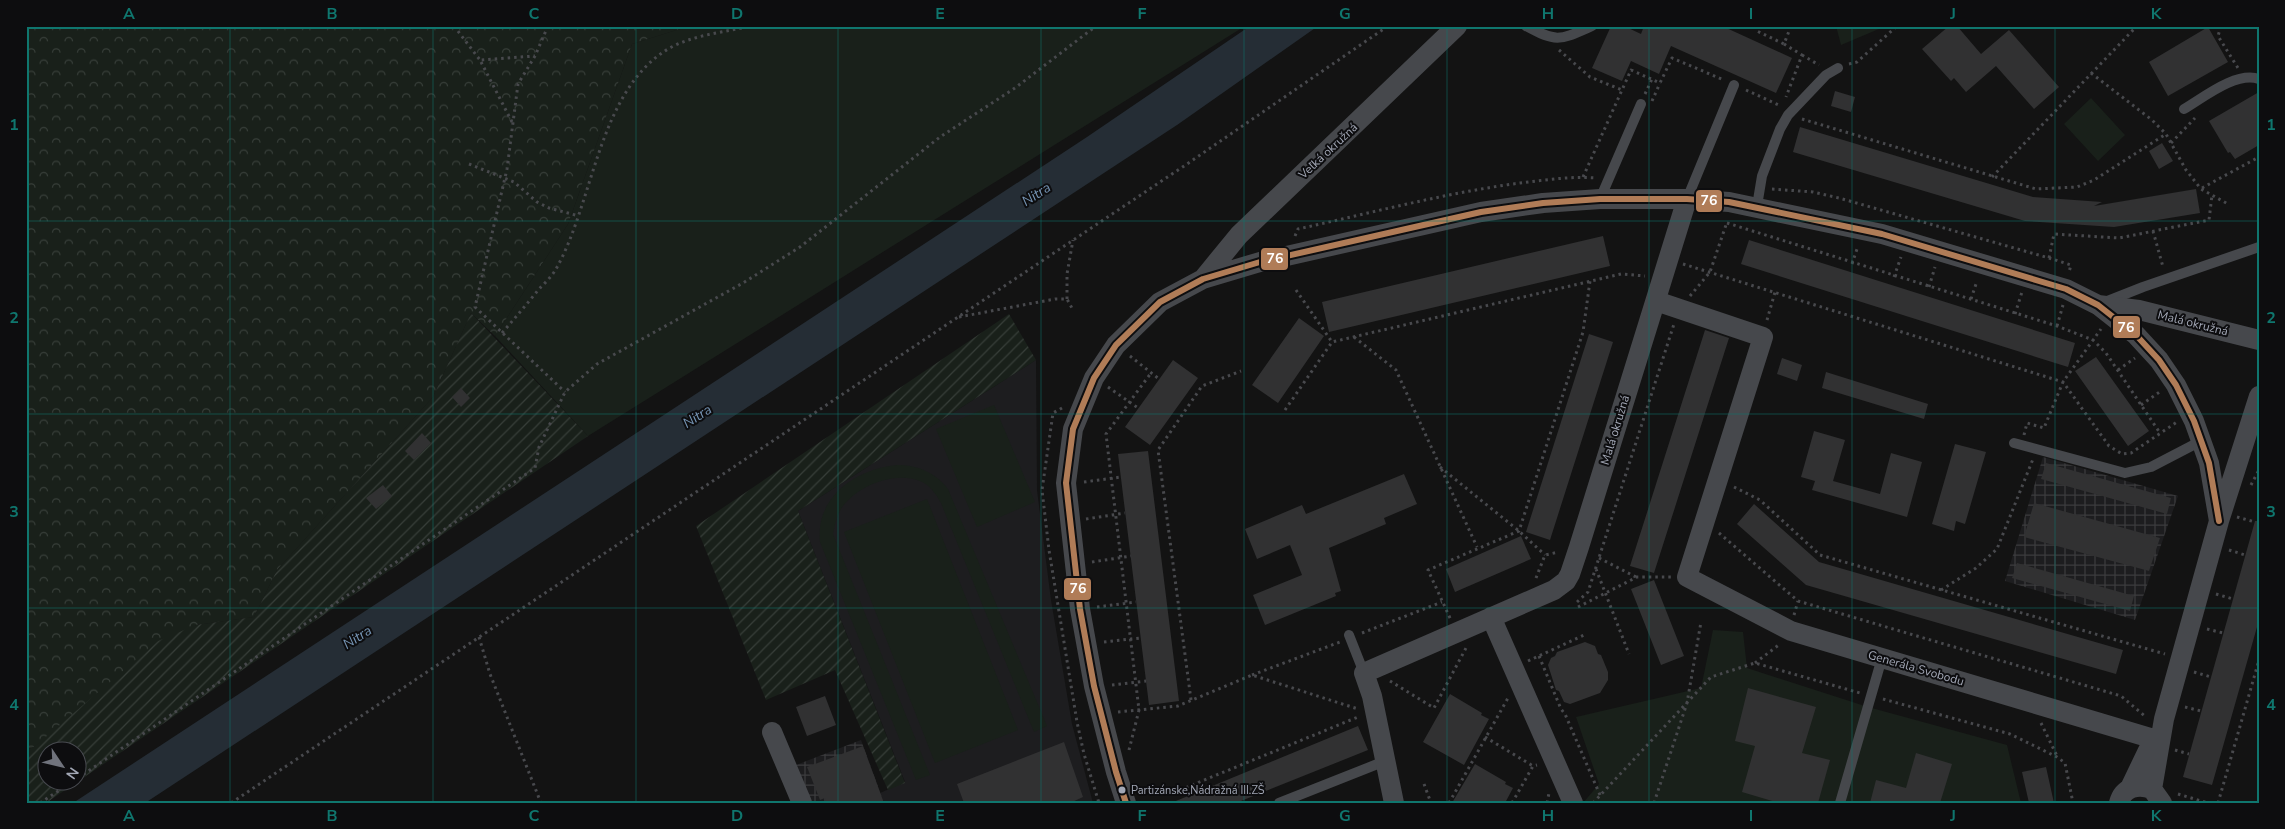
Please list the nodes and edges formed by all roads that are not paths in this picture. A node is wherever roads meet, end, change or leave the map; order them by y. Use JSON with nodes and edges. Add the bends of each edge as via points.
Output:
{"nodes":[{"id":1,"x":1457,"y":26,"type":"edge"},
{"id":2,"x":1526,"y":26,"type":"edge"},
{"id":3,"x":1592,"y":26,"type":"edge"},
{"id":4,"x":1838,"y":68,"type":"road end"},
{"id":5,"x":2259,"y":79,"type":"edge"},
{"id":6,"x":1734,"y":85,"type":"road end"},
{"id":7,"x":1641,"y":104,"type":"dead end"},
{"id":8,"x":2184,"y":109,"type":"dead end"},
{"id":9,"x":1600,"y":199,"type":"junction"},
{"id":10,"x":1687,"y":199,"type":"junction"},
{"id":11,"x":1757,"y":206,"type":"junction"},
{"id":12,"x":2259,"y":247,"type":"edge"},
{"id":13,"x":1203,"y":279,"type":"junction"},
{"id":14,"x":1656,"y":301,"type":"junction"},
{"id":15,"x":2104,"y":310,"type":"junction"},
{"id":16,"x":2259,"y":340,"type":"edge"},
{"id":17,"x":2259,"y":396,"type":"edge"},
{"id":18,"x":2201,"y":441,"type":"junction"},
{"id":19,"x":2018,"y":444,"type":"road end"},
{"id":20,"x":2227,"y":519,"type":"junction"},
{"id":21,"x":1491,"y":617,"type":"junction"},
{"id":22,"x":1352,"y":636,"type":"road end"},
{"id":23,"x":1882,"y":658,"type":"junction"},
{"id":24,"x":1373,"y":674,"type":"junction"},
{"id":25,"x":2156,"y":726,"type":"junction"},
{"id":26,"x":772,"y":732,"type":"dead end"},
{"id":27,"x":1385,"y":761,"type":"junction"},
{"id":28,"x":2125,"y":795,"type":"edge"},
{"id":29,"x":2162,"y":797,"type":"edge"},
{"id":30,"x":802,"y":803,"type":"edge"},
{"id":31,"x":1126,"y":803,"type":"edge"},
{"id":32,"x":1279,"y":803,"type":"edge"},
{"id":33,"x":1394,"y":803,"type":"edge"},
{"id":34,"x":1573,"y":803,"type":"edge"},
{"id":35,"x":1840,"y":803,"type":"edge"}],
"edges":[{"from":1,"to":13,"type":"street","name":"Veľká okružná","via":[[1239,235]]},
{"from":2,"to":3,"type":"lane","via":[[1548,38],[1564,38]]},
{"from":4,"to":11,"type":"lane","via":[[1826,75],[1788,115],[1762,176]]},
{"from":5,"to":8,"type":"lane","via":[[2243,77],[2234,80]]},
{"from":6,"to":10,"type":"lane"},
{"from":7,"to":9,"type":"lane"},
{"from":9,"to":10,"type":"street","name":"Malá okružná"},
{"from":9,"to":13,"type":"street","name":"Malá okružná","via":[[1481,212],[1326,246]]},
{"from":10,"to":11,"type":"street","name":"Malá okružná"},
{"from":10,"to":14,"type":"street","name":"Malá okružná"},
{"from":11,"to":15,"type":"street","name":"Malá okružná","via":[[1882,234],[1959,256],[2066,289]]},
{"from":12,"to":15,"type":"lane","via":[[2166,279]]},
{"from":13,"to":31,"type":"street","name":"Malá okružná","via":[[1160,302],[1116,345],[1094,378],[1073,429],[1066,483],[1080,609],[1094,686]]},
{"from":14,"to":21,"type":"street","name":"Malá okružná","via":[[1566,581],[1554,590]]},
{"from":14,"to":23,"type":"street","name":"Generála Svobodu","via":[[1762,337],[1687,577],[1791,631]]},
{"from":15,"to":16,"type":"street","name":"Malá okružná","via":[[2139,310]]},
{"from":15,"to":18,"type":"street","name":"Malá okružná","via":[[2136,335],[2159,360],[2176,385]]},
{"from":17,"to":20,"type":"street"},
{"from":18,"to":19,"type":"lane","via":[[2151,466],[2125,473]]},
{"from":18,"to":20,"type":"street","name":"Malá okružná"},
{"from":20,"to":25,"type":"street"},
{"from":21,"to":24,"type":"street","name":"Malá okružná","via":[[1461,640]]},
{"from":21,"to":34,"type":"street"},
{"from":22,"to":24,"type":"lane"},
{"from":23,"to":25,"type":"street","name":"Generála Svobodu","via":[[2032,702]]},
{"from":23,"to":35,"type":"lane"},
{"from":24,"to":27,"type":"street","via":[[1371,711]]},
{"from":25,"to":28,"type":"street"},
{"from":25,"to":29,"type":"street"},
{"from":26,"to":30,"type":"street"},
{"from":27,"to":32,"type":"lane"},
{"from":27,"to":33,"type":"street"},
{"from":28,"to":29,"type":"street","via":[[2138,786]]}]}
